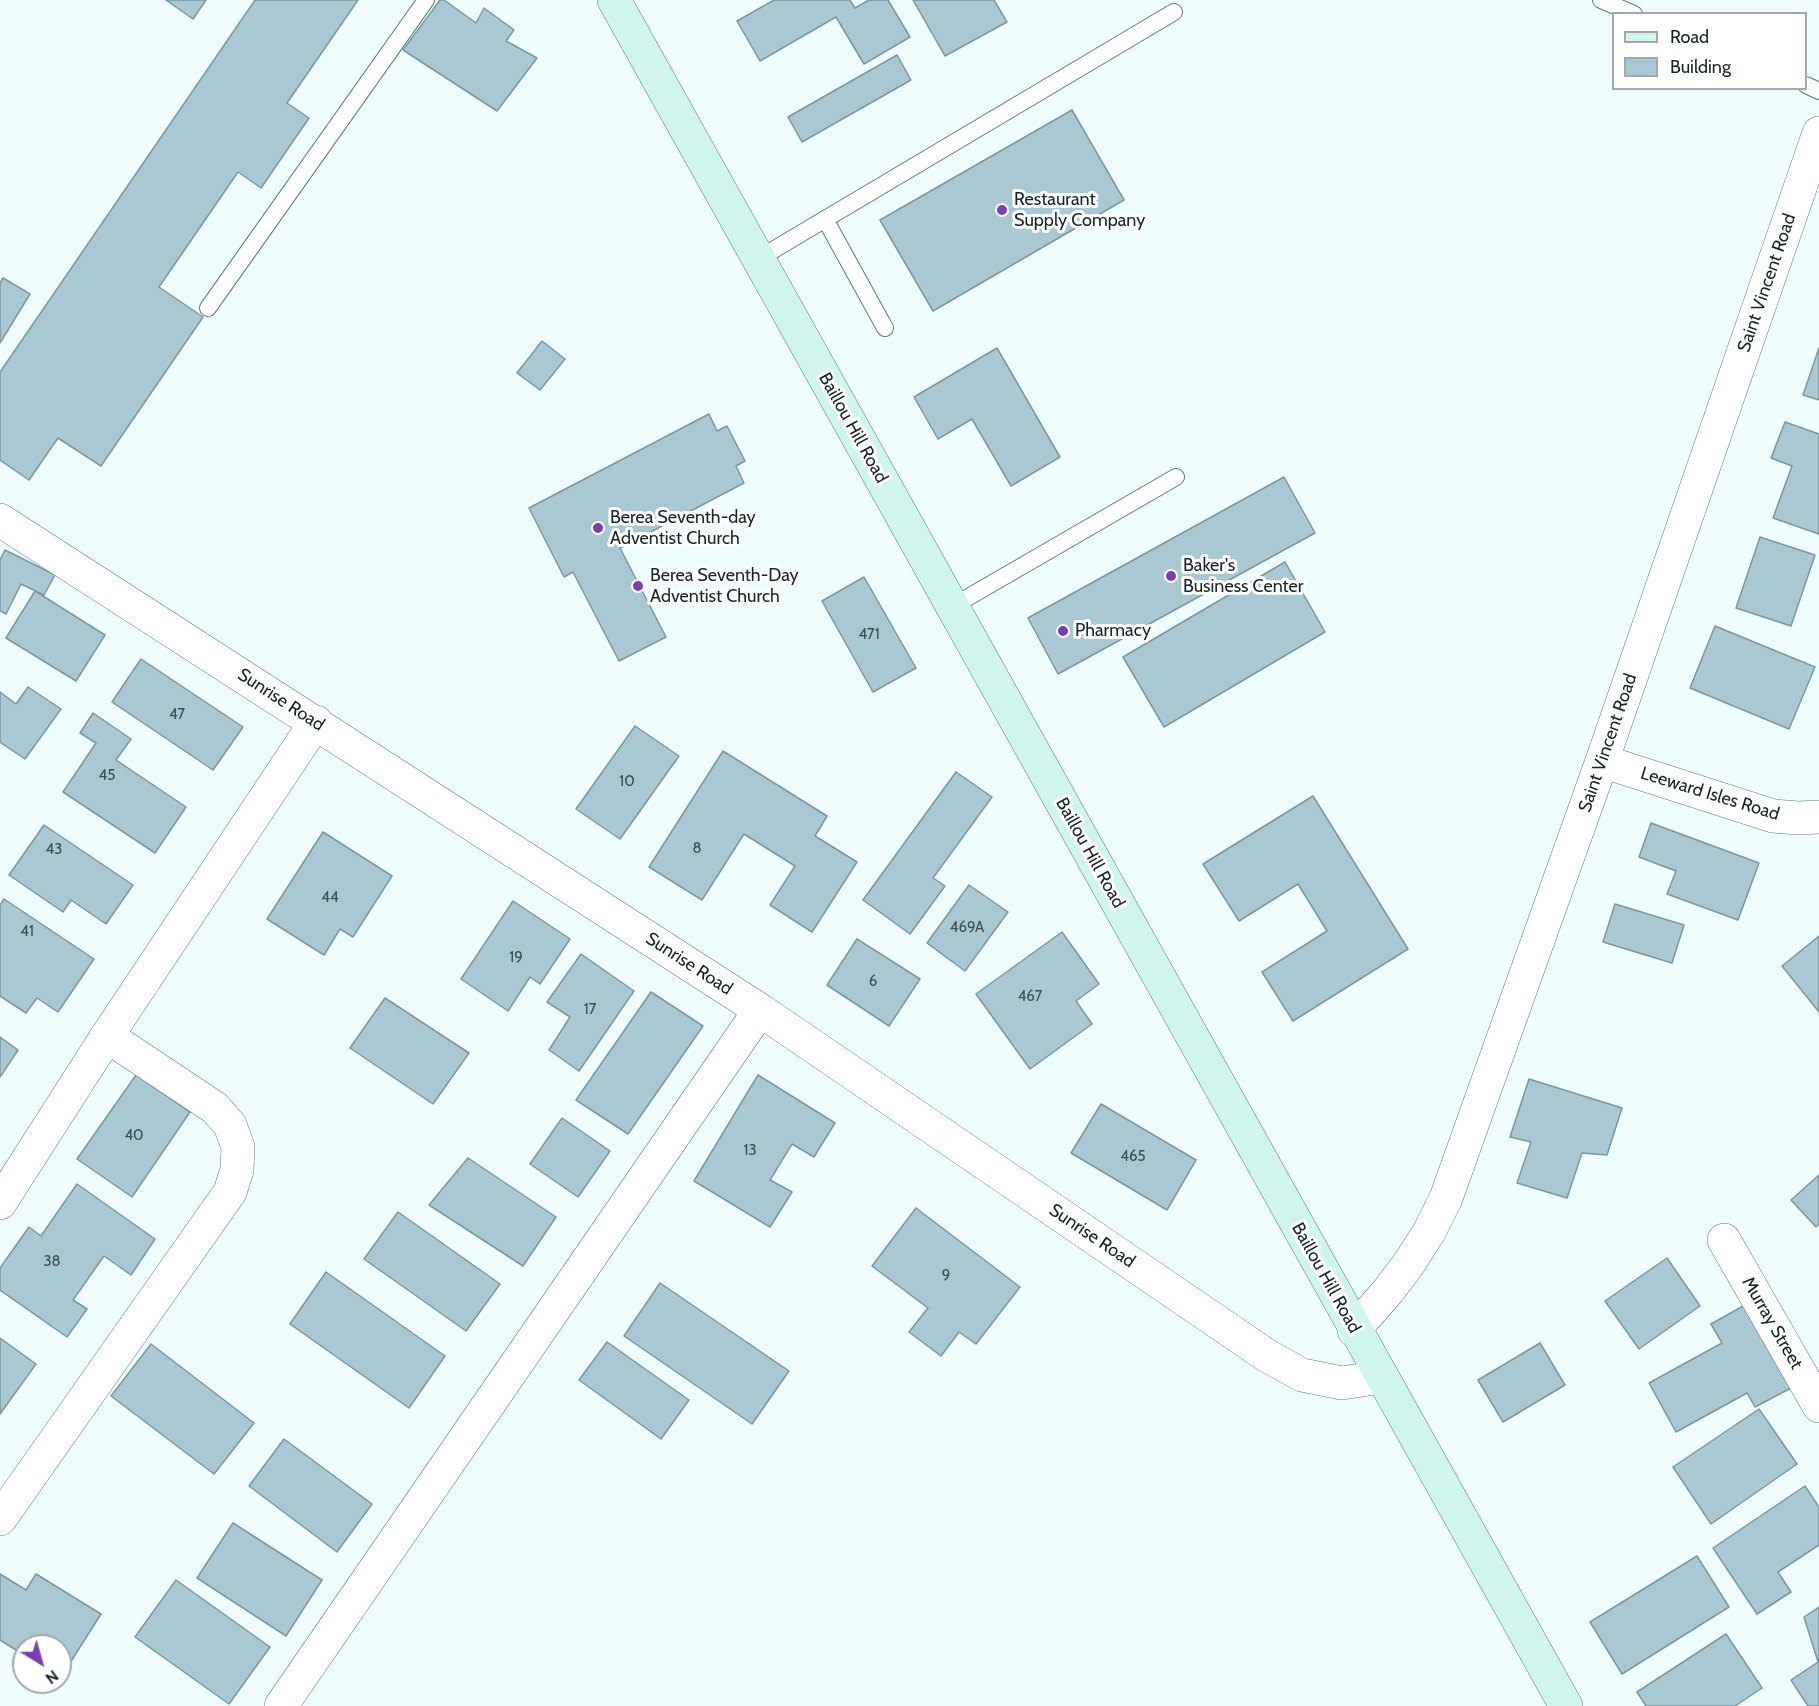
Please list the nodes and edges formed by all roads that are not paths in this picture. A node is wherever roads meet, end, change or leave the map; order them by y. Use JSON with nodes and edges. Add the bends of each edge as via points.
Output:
{"nodes":[{"id":1,"x":426,"y":0,"type":"edge"},
{"id":2,"x":614,"y":0,"type":"edge"},
{"id":3,"x":1601,"y":0,"type":"edge"},
{"id":4,"x":1174,"y":12,"type":"dead end"},
{"id":5,"x":1629,"y":12,"type":"edge"},
{"id":6,"x":1819,"y":133,"type":"edge"},
{"id":7,"x":825,"y":219,"type":"junction"},
{"id":8,"x":758,"y":259,"type":"junction"},
{"id":9,"x":208,"y":308,"type":"dead end"},
{"id":10,"x":885,"y":328,"type":"dead end"},
{"id":11,"x":1176,"y":477,"type":"dead end"},
{"id":12,"x":0,"y":520,"type":"edge"},
{"id":13,"x":953,"y":606,"type":"junction"},
{"id":14,"x":315,"y":722,"type":"junction"},
{"id":15,"x":1602,"y":761,"type":"junction"},
{"id":16,"x":1819,"y":817,"type":"edge"},
{"id":17,"x":760,"y":1010,"type":"junction"},
{"id":18,"x":107,"y":1036,"type":"junction"},
{"id":19,"x":0,"y":1203,"type":"edge"},
{"id":20,"x":1724,"y":1240,"type":"dead end"},
{"id":21,"x":1354,"y":1330,"type":"junction"},
{"id":22,"x":1382,"y":1377,"type":"junction"},
{"id":23,"x":1819,"y":1406,"type":"edge"},
{"id":24,"x":0,"y":1519,"type":"edge"},
{"id":25,"x":281,"y":1706,"type":"edge"},
{"id":26,"x":1566,"y":1706,"type":"edge"}],
"edges":[{"from":1,"to":9,"type":"lane"},
{"from":2,"to":8,"type":"main road","name":"Baillou Hill Road"},
{"from":3,"to":5,"type":"lane"},
{"from":4,"to":7,"type":"lane"},
{"from":6,"to":15,"type":"street","name":"Saint Vincent Road"},
{"from":7,"to":8,"type":"lane"},
{"from":7,"to":10,"type":"lane"},
{"from":8,"to":13,"type":"main road","name":"Baillou Hill Road"},
{"from":11,"to":13,"type":"lane"},
{"from":12,"to":14,"type":"street","name":"Sunrise Road"},
{"from":13,"to":21,"type":"main road","name":"Baillou Hill Road"},
{"from":14,"to":17,"type":"street","name":"Sunrise Road"},
{"from":14,"to":18,"type":"street"},
{"from":15,"to":16,"type":"street","name":"Leeward Isles Road","via":[[1773,816]]},
{"from":15,"to":21,"type":"street","name":"Saint Vincent Road","via":[[1446,1198],[1410,1262]]},
{"from":17,"to":22,"type":"street","name":"Sunrise Road","via":[[1266,1355],[1302,1375],[1342,1383]]},
{"from":17,"to":25,"type":"street"},
{"from":18,"to":19,"type":"street"},
{"from":18,"to":24,"type":"street","via":[[215,1108],[230,1125],[238,1147],[237,1170],[230,1192]]},
{"from":20,"to":23,"type":"street","name":"Murray Street"},
{"from":21,"to":22,"type":"main road","name":"Baillou Hill Road"},
{"from":22,"to":26,"type":"main road","name":"Baillou Hill Road"}]}
